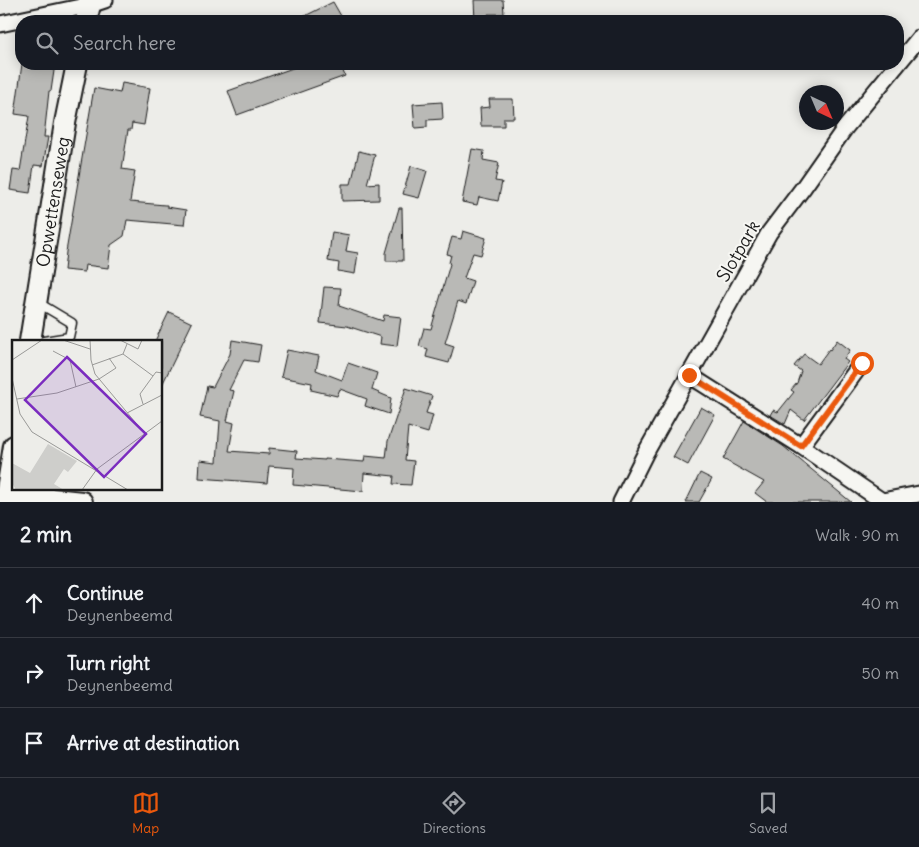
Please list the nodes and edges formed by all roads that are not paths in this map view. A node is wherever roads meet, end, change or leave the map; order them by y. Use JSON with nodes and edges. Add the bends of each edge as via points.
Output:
{"nodes":[{"id":1,"x":92,"y":7,"type":"edge"},
{"id":2,"x":49,"y":15,"type":"edge"},
{"id":3,"x":15,"y":21,"type":"edge"},
{"id":4,"x":0,"y":24,"type":"edge"},
{"id":5,"x":919,"y":38,"type":"edge"},
{"id":6,"x":904,"y":56,"type":"edge"},
{"id":7,"x":76,"y":70,"type":"edge"},
{"id":8,"x":893,"y":70,"type":"edge"},
{"id":9,"x":36,"y":301,"type":"junction"},
{"id":10,"x":30,"y":340,"type":"edge"},
{"id":11,"x":50,"y":340,"type":"edge"},
{"id":12,"x":862,"y":363,"type":"dead end"},
{"id":13,"x":689,"y":375,"type":"junction"},
{"id":14,"x":801,"y":446,"type":"junction"},
{"id":15,"x":12,"y":459,"type":"edge"},
{"id":16,"x":919,"y":494,"type":"edge"},
{"id":17,"x":6,"y":498,"type":"edge"},
{"id":18,"x":82,"y":502,"type":"edge"},
{"id":19,"x":621,"y":502,"type":"edge"}],
"edges":[{"from":1,"to":2,"type":"street"},
{"from":3,"to":4,"type":"street"},
{"from":5,"to":6,"type":"street","name":"Slotpark"},
{"from":7,"to":9,"type":"street","name":"Opwettenseweg","via":[[64,122]]},
{"from":8,"to":13,"type":"street","name":"Slotpark","via":[[845,128],[769,233]]},
{"from":9,"to":10,"type":"street","name":"Opwettenseweg"},
{"from":9,"to":11,"type":"lane","via":[[72,323],[69,337]]},
{"from":12,"to":14,"type":"street"},
{"from":13,"to":14,"type":"street"},
{"from":13,"to":19,"type":"street","name":"Slotpark"},
{"from":14,"to":16,"type":"street","via":[[882,501]]},
{"from":15,"to":17,"type":"street"},
{"from":17,"to":18,"type":"street"}]}
